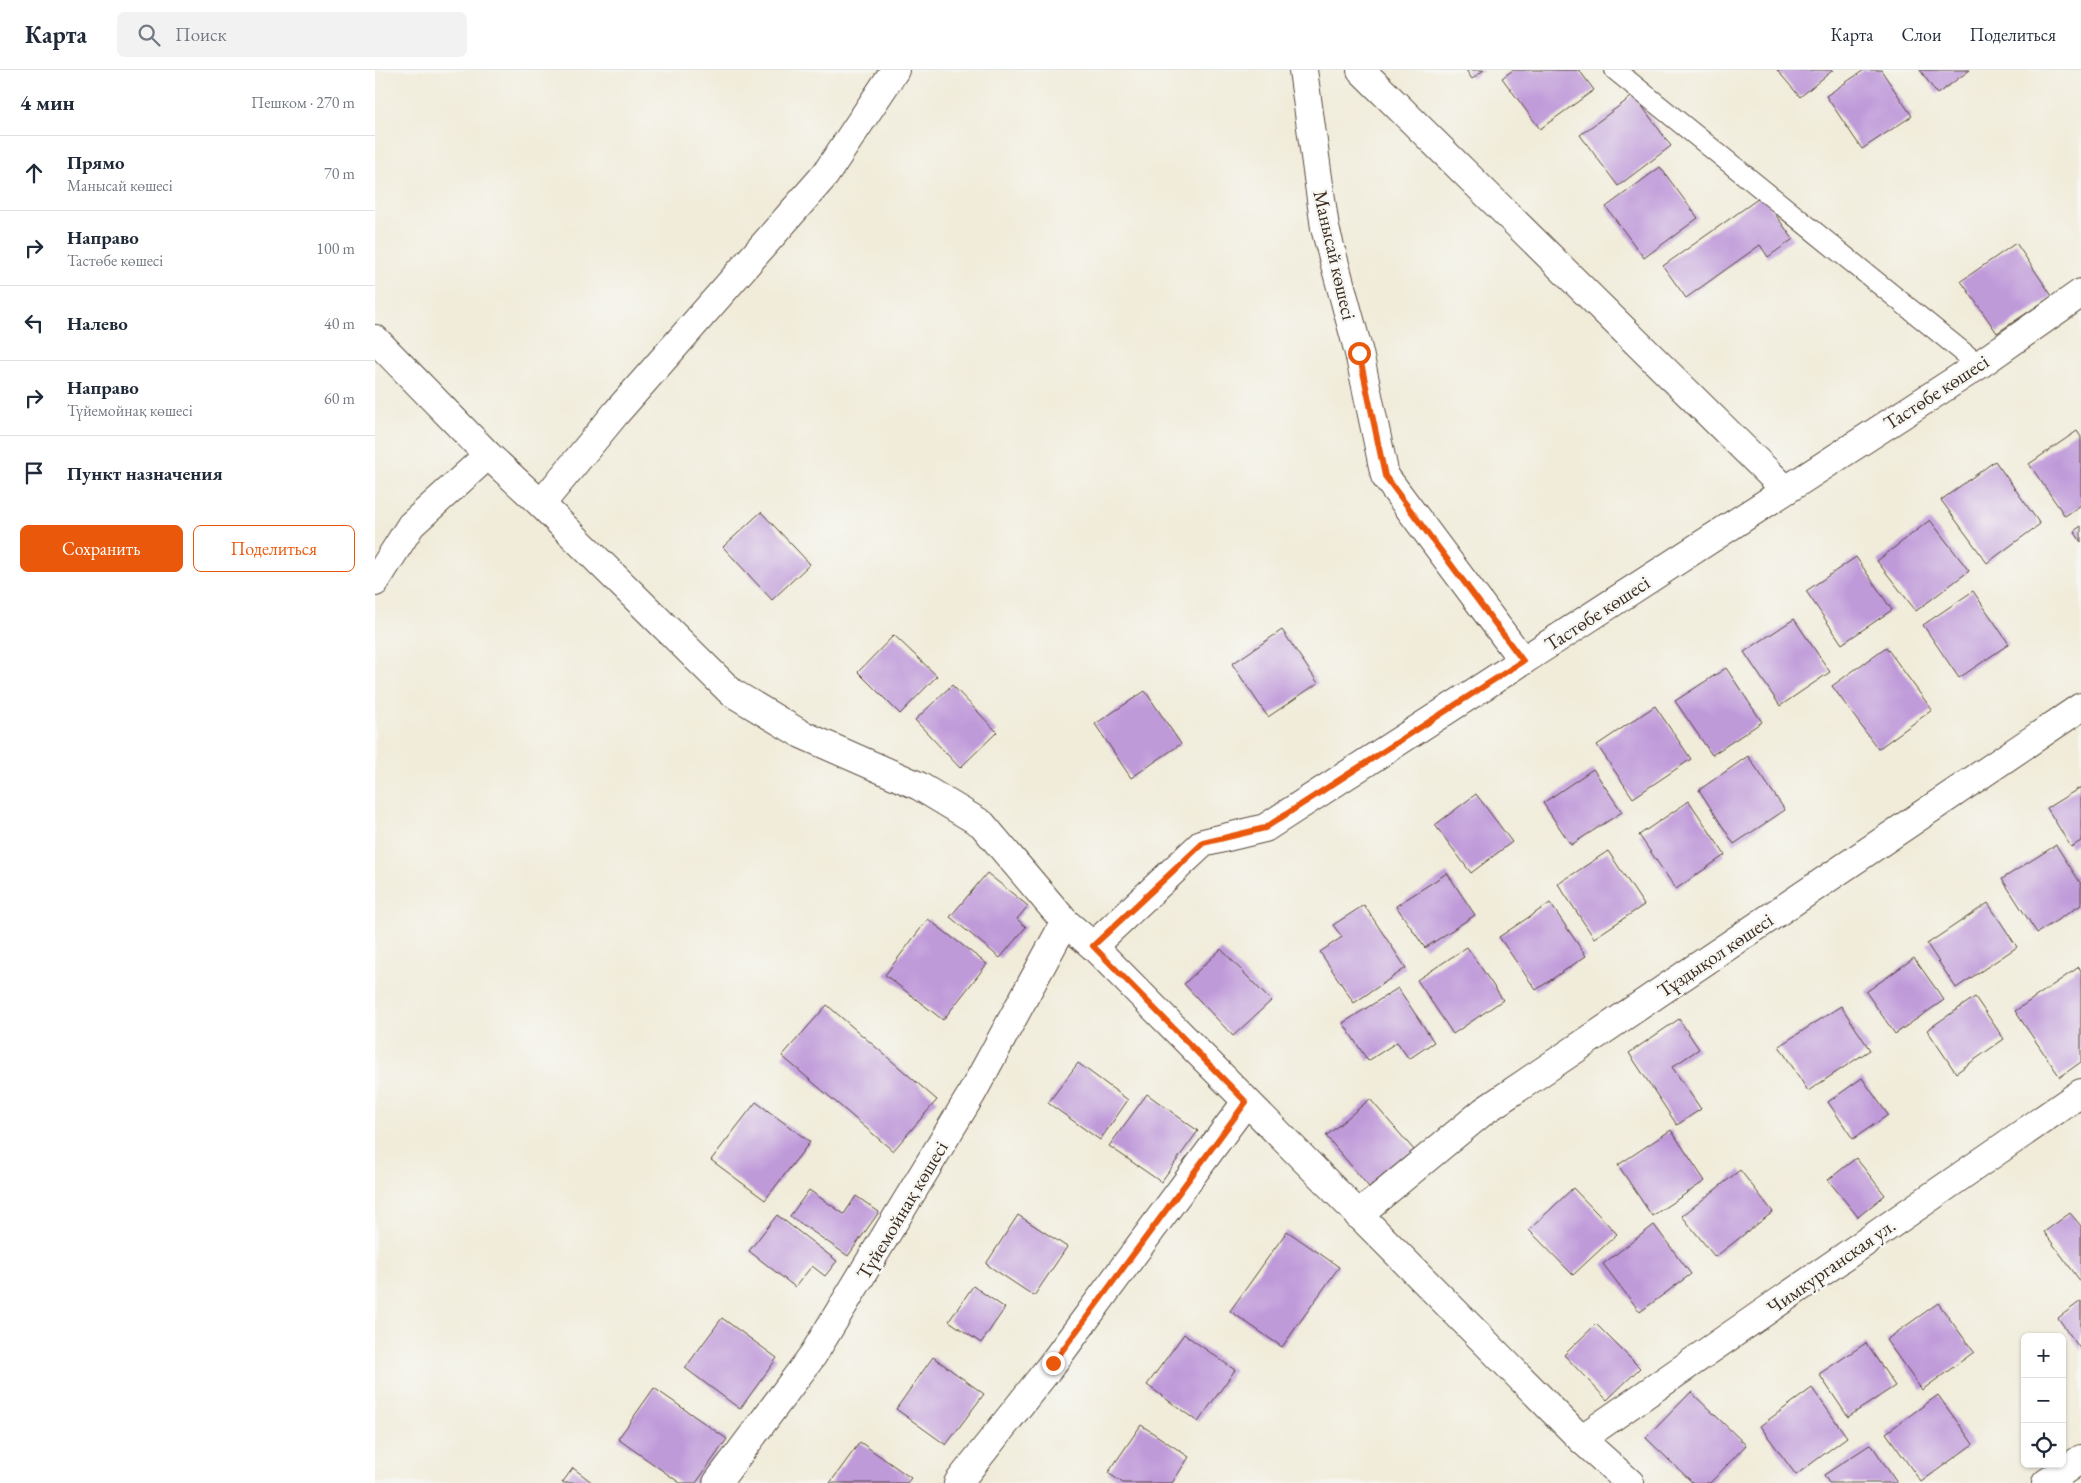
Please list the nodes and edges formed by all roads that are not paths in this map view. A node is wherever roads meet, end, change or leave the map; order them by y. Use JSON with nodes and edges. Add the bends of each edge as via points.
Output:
{"nodes":[{"id":1,"x":895,"y":70,"type":"edge"},
{"id":2,"x":1303,"y":70,"type":"edge"},
{"id":3,"x":1361,"y":70,"type":"edge"},
{"id":4,"x":1615,"y":70,"type":"edge"},
{"id":5,"x":2081,"y":293,"type":"edge"},
{"id":6,"x":375,"y":339,"type":"edge"},
{"id":7,"x":1979,"y":365,"type":"junction"},
{"id":8,"x":488,"y":455,"type":"junction"},
{"id":9,"x":1786,"y":490,"type":"junction"},
{"id":10,"x":541,"y":504,"type":"junction"},
{"id":11,"x":375,"y":582,"type":"edge"},
{"id":12,"x":1523,"y":661,"type":"junction"},
{"id":13,"x":2081,"y":707,"type":"edge"},
{"id":14,"x":1065,"y":922,"type":"junction"},
{"id":15,"x":1093,"y":946,"type":"junction"},
{"id":16,"x":2081,"y":1093,"type":"edge"},
{"id":17,"x":1246,"y":1102,"type":"junction"},
{"id":18,"x":1358,"y":1215,"type":"junction"},
{"id":19,"x":1581,"y":1439,"type":"junction"},
{"id":20,"x":2081,"y":1459,"type":"edge"},
{"id":21,"x":717,"y":1483,"type":"edge"},
{"id":22,"x":958,"y":1483,"type":"edge"},
{"id":23,"x":1630,"y":1483,"type":"edge"},
{"id":24,"x":2046,"y":1483,"type":"edge"}],
"edges":[{"from":1,"to":10,"type":"street","via":[[825,175],[616,413]]},
{"from":2,"to":12,"type":"street","name":"Манысай көшесі","via":[[1325,228],[1359,353],[1385,476]]},
{"from":3,"to":9,"type":"street"},
{"from":4,"to":7,"type":"lane"},
{"from":5,"to":7,"type":"street","name":"Тастөбе көшесі"},
{"from":6,"to":8,"type":"street"},
{"from":7,"to":9,"type":"street","name":"Тастөбе көшесі"},
{"from":8,"to":10,"type":"street"},
{"from":8,"to":11,"type":"street","via":[[411,524]]},
{"from":9,"to":12,"type":"street","name":"Тастөбе көшесі"},
{"from":10,"to":14,"type":"street","via":[[731,692],[801,734],[919,786],[982,824]]},
{"from":12,"to":15,"type":"street","name":"Тастөбе көшесі","via":[[1265,828],[1203,843]]},
{"from":13,"to":18,"type":"street","name":"Тұздықол көшесі","via":[[1484,1111]]},
{"from":14,"to":15,"type":"street"},
{"from":14,"to":21,"type":"street","name":"Түйемойнақ көшесі","via":[[971,1095],[839,1314],[813,1355]]},
{"from":15,"to":17,"type":"street"},
{"from":16,"to":19,"type":"street","name":"Чимкурганская ул."},
{"from":17,"to":18,"type":"street"},
{"from":17,"to":22,"type":"street","via":[[1053,1363]]},
{"from":18,"to":19,"type":"street"},
{"from":19,"to":23,"type":"street"},
{"from":20,"to":24,"type":"street"}]}
